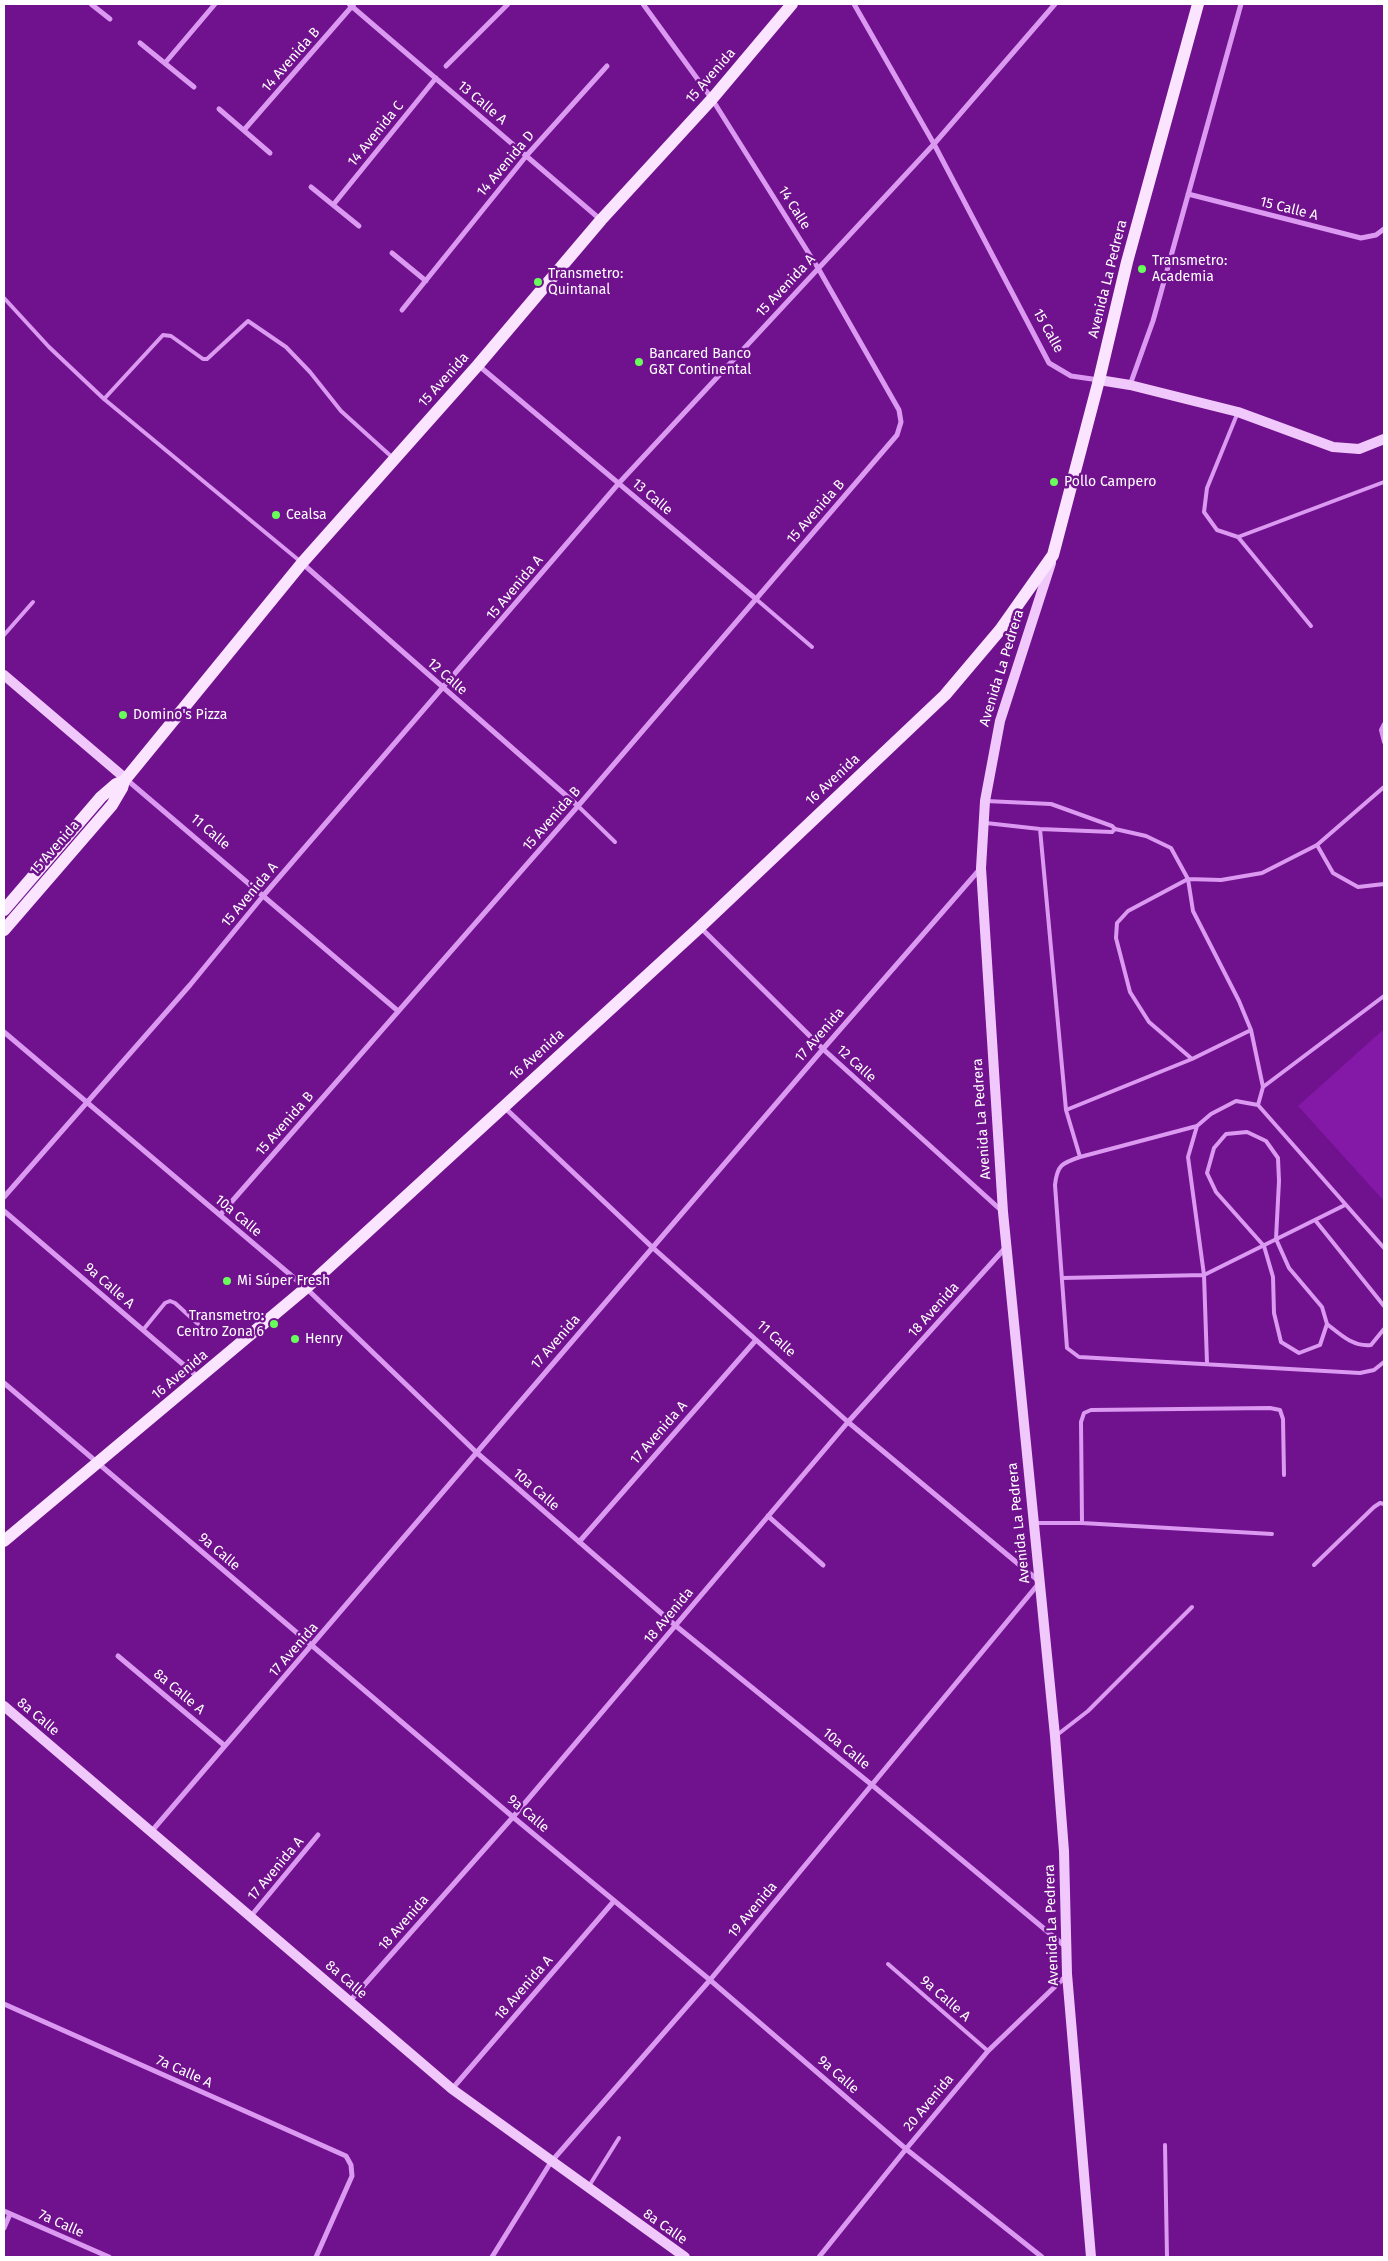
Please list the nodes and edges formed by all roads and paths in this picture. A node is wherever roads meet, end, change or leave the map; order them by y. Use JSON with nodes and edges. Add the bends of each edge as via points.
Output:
{"nodes":[{"id":1,"x":91,"y":4,"type":"edge"},
{"id":2,"x":215,"y":4,"type":"edge"},
{"id":3,"x":508,"y":4,"type":"edge"},
{"id":4,"x":643,"y":4,"type":"edge"},
{"id":5,"x":792,"y":4,"type":"edge"},
{"id":6,"x":854,"y":4,"type":"edge"},
{"id":7,"x":1055,"y":4,"type":"edge"},
{"id":8,"x":1198,"y":4,"type":"edge"},
{"id":9,"x":1241,"y":4,"type":"edge"},
{"id":10,"x":352,"y":5,"type":"edge"},
{"id":11,"x":110,"y":19,"type":"dead end"},
{"id":12,"x":140,"y":43,"type":"dead end"},
{"id":13,"x":165,"y":63,"type":"junction"},
{"id":14,"x":446,"y":66,"type":"dead end"},
{"id":15,"x":606,"y":66,"type":"dead end"},
{"id":16,"x":436,"y":78,"type":"junction"},
{"id":17,"x":194,"y":87,"type":"dead end"},
{"id":18,"x":712,"y":99,"type":"junction"},
{"id":19,"x":219,"y":109,"type":"dead end"},
{"id":20,"x":244,"y":130,"type":"junction"},
{"id":21,"x":934,"y":144,"type":"junction"},
{"id":22,"x":270,"y":152,"type":"dead end"},
{"id":23,"x":527,"y":155,"type":"junction"},
{"id":24,"x":311,"y":187,"type":"dead end"},
{"id":25,"x":1188,"y":194,"type":"junction"},
{"id":26,"x":333,"y":205,"type":"junction"},
{"id":27,"x":601,"y":220,"type":"junction"},
{"id":28,"x":358,"y":226,"type":"dead end"},
{"id":29,"x":1384,"y":229,"type":"edge"},
{"id":30,"x":392,"y":253,"type":"dead end"},
{"id":31,"x":818,"y":268,"type":"junction"},
{"id":32,"x":426,"y":281,"type":"junction"},
{"id":33,"x":4,"y":298,"type":"edge"},
{"id":34,"x":402,"y":310,"type":"dead end"},
{"id":35,"x":478,"y":365,"type":"junction"},
{"id":36,"x":1099,"y":380,"type":"junction"},
{"id":37,"x":1130,"y":385,"type":"junction"},
{"id":38,"x":104,"y":399,"type":"junction"},
{"id":39,"x":1238,"y":412,"type":"junction"},
{"id":40,"x":898,"y":435,"type":"joint"},
{"id":41,"x":1384,"y":439,"type":"edge"},
{"id":42,"x":394,"y":459,"type":"junction"},
{"id":43,"x":1384,"y":482,"type":"edge"},
{"id":44,"x":619,"y":483,"type":"junction"},
{"id":45,"x":1238,"y":537,"type":"junction"},
{"id":46,"x":1053,"y":555,"type":"junction"},
{"id":47,"x":302,"y":563,"type":"junction"},
{"id":48,"x":756,"y":599,"type":"junction"},
{"id":49,"x":33,"y":602,"type":"dead end"},
{"id":50,"x":1311,"y":626,"type":"dead end"},
{"id":51,"x":4,"y":635,"type":"edge"},
{"id":52,"x":812,"y":647,"type":"dead end"},
{"id":53,"x":4,"y":675,"type":"edge"},
{"id":54,"x":443,"y":689,"type":"junction"},
{"id":55,"x":1384,"y":724,"type":"edge"},
{"id":56,"x":1384,"y":742,"type":"edge"},
{"id":57,"x":125,"y":780,"type":"junction"},
{"id":58,"x":1384,"y":787,"type":"edge"},
{"id":59,"x":985,"y":801,"type":"junction"},
{"id":60,"x":578,"y":806,"type":"junction"},
{"id":61,"x":983,"y":823,"type":"junction"},
{"id":62,"x":1040,"y":829,"type":"junction"},
{"id":63,"x":1115,"y":829,"type":"junction"},
{"id":64,"x":615,"y":842,"type":"dead end"},
{"id":65,"x":1317,"y":845,"type":"junction"},
{"id":66,"x":981,"y":868,"type":"junction"},
{"id":67,"x":1188,"y":879,"type":"junction"},
{"id":68,"x":1384,"y":884,"type":"edge"},
{"id":69,"x":263,"y":896,"type":"junction"},
{"id":70,"x":4,"y":910,"type":"edge"},
{"id":71,"x":700,"y":927,"type":"junction"},
{"id":72,"x":4,"y":930,"type":"edge"},
{"id":73,"x":1384,"y":996,"type":"edge"},
{"id":74,"x":398,"y":1011,"type":"junction"},
{"id":75,"x":1251,"y":1030,"type":"junction"},
{"id":76,"x":4,"y":1032,"type":"edge"},
{"id":77,"x":822,"y":1049,"type":"junction"},
{"id":78,"x":1192,"y":1060,"type":"junction"},
{"id":79,"x":1263,"y":1086,"type":"junction"},
{"id":80,"x":86,"y":1102,"type":"junction"},
{"id":81,"x":1258,"y":1104,"type":"junction"},
{"id":82,"x":503,"y":1106,"type":"junction"},
{"id":83,"x":1066,"y":1110,"type":"junction"},
{"id":84,"x":1197,"y":1126,"type":"junction"},
{"id":85,"x":1080,"y":1157,"type":"junction"},
{"id":86,"x":4,"y":1198,"type":"edge"},
{"id":87,"x":1345,"y":1205,"type":"junction"},
{"id":88,"x":4,"y":1211,"type":"edge"},
{"id":89,"x":1003,"y":1212,"type":"junction"},
{"id":90,"x":220,"y":1216,"type":"junction"},
{"id":91,"x":1315,"y":1220,"type":"junction"},
{"id":92,"x":1276,"y":1239,"type":"junction"},
{"id":93,"x":1264,"y":1246,"type":"junction"},
{"id":94,"x":652,"y":1247,"type":"junction"},
{"id":95,"x":1006,"y":1247,"type":"junction"},
{"id":96,"x":1384,"y":1248,"type":"edge"},
{"id":97,"x":1204,"y":1276,"type":"junction"},
{"id":98,"x":1062,"y":1278,"type":"junction"},
{"id":99,"x":306,"y":1288,"type":"junction"},
{"id":100,"x":1384,"y":1306,"type":"edge"},
{"id":101,"x":198,"y":1324,"type":"dead end"},
{"id":102,"x":1327,"y":1324,"type":"junction"},
{"id":103,"x":1384,"y":1329,"type":"edge"},
{"id":104,"x":142,"y":1330,"type":"junction"},
{"id":105,"x":756,"y":1340,"type":"junction"},
{"id":106,"x":1384,"y":1362,"type":"edge"},
{"id":107,"x":1207,"y":1363,"type":"junction"},
{"id":108,"x":200,"y":1378,"type":"junction"},
{"id":109,"x":4,"y":1383,"type":"edge"},
{"id":110,"x":848,"y":1422,"type":"junction"},
{"id":111,"x":476,"y":1452,"type":"junction"},
{"id":112,"x":96,"y":1463,"type":"junction"},
{"id":113,"x":1284,"y":1475,"type":"dead end"},
{"id":114,"x":1384,"y":1504,"type":"edge"},
{"id":115,"x":768,"y":1516,"type":"junction"},
{"id":116,"x":1034,"y":1523,"type":"junction"},
{"id":117,"x":1082,"y":1523,"type":"junction"},
{"id":118,"x":1272,"y":1534,"type":"dead end"},
{"id":119,"x":4,"y":1540,"type":"edge"},
{"id":120,"x":579,"y":1542,"type":"junction"},
{"id":121,"x":823,"y":1565,"type":"dead end"},
{"id":122,"x":1314,"y":1565,"type":"dead end"},
{"id":123,"x":1040,"y":1582,"type":"junction"},
{"id":124,"x":1192,"y":1607,"type":"dead end"},
{"id":125,"x":676,"y":1626,"type":"junction"},
{"id":126,"x":313,"y":1645,"type":"junction"},
{"id":127,"x":118,"y":1656,"type":"dead end"},
{"id":128,"x":4,"y":1706,"type":"edge"},
{"id":129,"x":1055,"y":1736,"type":"junction"},
{"id":130,"x":225,"y":1746,"type":"junction"},
{"id":131,"x":872,"y":1785,"type":"junction"},
{"id":132,"x":513,"y":1816,"type":"junction"},
{"id":133,"x":151,"y":1832,"type":"junction"},
{"id":134,"x":318,"y":1835,"type":"dead end"},
{"id":135,"x":614,"y":1901,"type":"junction"},
{"id":136,"x":251,"y":1916,"type":"junction"},
{"id":137,"x":1068,"y":1949,"type":"junction"},
{"id":138,"x":888,"y":1964,"type":"dead end"},
{"id":139,"x":1067,"y":1974,"type":"junction"},
{"id":140,"x":710,"y":1980,"type":"junction"},
{"id":141,"x":350,"y":2002,"type":"junction"},
{"id":142,"x":4,"y":2004,"type":"edge"},
{"id":143,"x":988,"y":2051,"type":"junction"},
{"id":144,"x":452,"y":2089,"type":"junction"},
{"id":145,"x":619,"y":2138,"type":"dead end"},
{"id":146,"x":1165,"y":2144,"type":"dead end"},
{"id":147,"x":906,"y":2148,"type":"junction"},
{"id":148,"x":551,"y":2162,"type":"junction"},
{"id":149,"x":587,"y":2188,"type":"junction"},
{"id":150,"x":4,"y":2211,"type":"edge"},
{"id":151,"x":10,"y":2214,"type":"junction"},
{"id":152,"x":4,"y":2228,"type":"edge"},
{"id":153,"x":109,"y":2257,"type":"edge"},
{"id":154,"x":316,"y":2257,"type":"edge"},
{"id":155,"x":492,"y":2257,"type":"edge"},
{"id":156,"x":685,"y":2257,"type":"edge"},
{"id":157,"x":819,"y":2257,"type":"edge"},
{"id":158,"x":1042,"y":2257,"type":"edge"},
{"id":159,"x":1091,"y":2257,"type":"edge"},
{"id":160,"x":1167,"y":2257,"type":"edge"}],
"edges":[{"from":1,"to":11,"type":"street"},
{"from":2,"to":13,"type":"street"},
{"from":3,"to":14,"type":"street"},
{"from":4,"to":18,"type":"street","name":"14 Calle"},
{"from":5,"to":18,"type":"main road","name":"15 Avenida"},
{"from":6,"to":21,"type":"street","name":"15 Calle"},
{"from":7,"to":21,"type":"street","name":"15 Avenida A"},
{"from":8,"to":36,"type":"main road","name":"Avenida La Pedrera","via":[[1126,262]]},
{"from":9,"to":25,"type":"street"},
{"from":10,"to":16,"type":"street","name":"13 Calle A"},
{"from":10,"to":20,"type":"street","name":"14 Avenida B"},
{"from":12,"to":13,"type":"street"},
{"from":13,"to":17,"type":"street"},
{"from":15,"to":23,"type":"street","name":"14 Avenida D"},
{"from":16,"to":23,"type":"street","name":"13 Calle A"},
{"from":16,"to":26,"type":"street","name":"14 Avenida C"},
{"from":18,"to":27,"type":"main road","name":"15 Avenida"},
{"from":18,"to":31,"type":"street","name":"14 Calle"},
{"from":19,"to":20,"type":"street"},
{"from":20,"to":22,"type":"street"},
{"from":21,"to":31,"type":"street","name":"15 Avenida A"},
{"from":21,"to":36,"type":"street","name":"15 Calle","via":[[1049,363],[1071,376]]},
{"from":23,"to":27,"type":"street","name":"13 Calle A"},
{"from":23,"to":32,"type":"street","name":"14 Avenida D"},
{"from":24,"to":26,"type":"street"},
{"from":25,"to":29,"type":"street","name":"15 Calle A","via":[[1361,238],[1376,235]]},
{"from":25,"to":37,"type":"street","via":[[1153,321]]},
{"from":26,"to":28,"type":"street"},
{"from":27,"to":35,"type":"main road","name":"15 Avenida"},
{"from":30,"to":32,"type":"street"},
{"from":31,"to":40,"type":"street","name":"14 Calle","via":[[899,410]]},
{"from":31,"to":44,"type":"street","name":"15 Avenida A"},
{"from":32,"to":34,"type":"street","name":"14 Avenida D"},
{"from":33,"to":38,"type":"lane","via":[[48,347]]},
{"from":35,"to":42,"type":"main road","name":"15 Avenida"},
{"from":35,"to":44,"type":"street","name":"13 Calle"},
{"from":36,"to":37,"type":"street","name":"15 Calle"},
{"from":36,"to":46,"type":"main road","name":"Avenida La Pedrera"},
{"from":37,"to":39,"type":"street","name":"15 Calle"},
{"from":38,"to":42,"type":"lane","via":[[163,335],[171,336],[207,359],[248,321],[286,347],[341,411]]},
{"from":38,"to":47,"type":"lane"},
{"from":39,"to":41,"type":"street","name":"15 Calle","via":[[1333,448],[1359,449]]},
{"from":39,"to":45,"type":"lane","via":[[1207,488],[1204,512],[1217,530]]},
{"from":40,"to":48,"type":"street","name":"15 Avenida B"},
{"from":42,"to":47,"type":"main road","name":"15 Avenida"},
{"from":43,"to":45,"type":"lane"},
{"from":44,"to":48,"type":"street","name":"13 Calle"},
{"from":44,"to":54,"type":"street","name":"15 Avenida A"},
{"from":45,"to":50,"type":"lane"},
{"from":46,"to":59,"type":"street","name":"Avenida La Pedrera","via":[[1000,720]]},
{"from":46,"to":71,"type":"main road","name":"16 Avenida","via":[[1000,630],[945,695]]},
{"from":47,"to":54,"type":"street","name":"12 Calle"},
{"from":47,"to":57,"type":"main road","name":"15 Avenida"},
{"from":48,"to":52,"type":"lane","name":"13 Calle"},
{"from":48,"to":60,"type":"street","name":"15 Avenida B"},
{"from":49,"to":51,"type":"lane"},
{"from":53,"to":57,"type":"street","name":"11 Calle"},
{"from":54,"to":60,"type":"street","name":"12 Calle"},
{"from":54,"to":69,"type":"street","name":"15 Avenida A"},
{"from":55,"to":56,"type":"lane","via":[[1381,730]]},
{"from":57,"to":69,"type":"street","name":"11 Calle"},
{"from":57,"to":70,"type":"main road","name":"15 Avenida","via":[[101,797]]},
{"from":57,"to":72,"type":"main road","name":"15 Avenida","via":[[112,805]]},
{"from":58,"to":65,"type":"lane"},
{"from":59,"to":61,"type":"street","name":"Avenida La Pedrera"},
{"from":59,"to":63,"type":"lane","via":[[1051,804]]},
{"from":60,"to":64,"type":"lane"},
{"from":60,"to":74,"type":"street","name":"15 Avenida B"},
{"from":61,"to":62,"type":"lane"},
{"from":61,"to":66,"type":"street","name":"Avenida La Pedrera"},
{"from":62,"to":63,"type":"lane","via":[[1112,832]]},
{"from":62,"to":83,"type":"lane"},
{"from":63,"to":67,"type":"lane","via":[[1146,836],[1170,848]]},
{"from":65,"to":67,"type":"lane","via":[[1262,873],[1221,880]]},
{"from":65,"to":68,"type":"lane","via":[[1334,873],[1358,887]]},
{"from":66,"to":77,"type":"street","name":"17 Avenida"},
{"from":66,"to":89,"type":"street","name":"Avenida La Pedrera"},
{"from":67,"to":75,"type":"lane","via":[[1193,911]]},
{"from":67,"to":78,"type":"lane","via":[[1128,911],[1117,923],[1116,938],[1130,992],[1139,1007],[1149,1022]]},
{"from":69,"to":74,"type":"street","name":"11 Calle"},
{"from":69,"to":80,"type":"street","name":"15 Avenida A","via":[[190,985]]},
{"from":71,"to":77,"type":"street","name":"12 Calle"},
{"from":71,"to":82,"type":"main road","name":"16 Avenida"},
{"from":73,"to":79,"type":"lane"},
{"from":74,"to":90,"type":"street","name":"15 Avenida B"},
{"from":75,"to":78,"type":"lane"},
{"from":75,"to":79,"type":"lane"},
{"from":76,"to":80,"type":"street","name":"10a Calle"},
{"from":77,"to":89,"type":"street","name":"12 Calle"},
{"from":77,"to":94,"type":"street","name":"17 Avenida"},
{"from":78,"to":83,"type":"lane"},
{"from":79,"to":81,"type":"lane"},
{"from":80,"to":86,"type":"street","name":"15 Avenida A"},
{"from":80,"to":90,"type":"street","name":"10a Calle"},
{"from":81,"to":84,"type":"lane","via":[[1236,1101],[1210,1114]]},
{"from":81,"to":87,"type":"lane"},
{"from":82,"to":94,"type":"street","name":"11 Calle"},
{"from":82,"to":99,"type":"main road","name":"16 Avenida"},
{"from":83,"to":85,"type":"lane"},
{"from":84,"to":85,"type":"lane"},
{"from":84,"to":97,"type":"lane","via":[[1188,1157]]},
{"from":85,"to":98,"type":"lane","via":[[1066,1162],[1056,1171]]},
{"from":87,"to":91,"type":"lane"},
{"from":87,"to":96,"type":"lane"},
{"from":88,"to":104,"type":"street","name":"9a Calle A"},
{"from":89,"to":95,"type":"street","name":"Avenida La Pedrera"},
{"from":90,"to":99,"type":"street","name":"10a Calle"},
{"from":91,"to":92,"type":"lane"},
{"from":91,"to":100,"type":"lane"},
{"from":92,"to":93,"type":"lane"},
{"from":92,"to":93,"type":"lane","via":[[1278,1158],[1266,1142],[1247,1132],[1226,1134],[1214,1148],[1207,1172],[1216,1192]]},
{"from":92,"to":102,"type":"lane","via":[[1289,1268],[1322,1307]]},
{"from":93,"to":97,"type":"lane"},
{"from":93,"to":102,"type":"lane","via":[[1273,1277],[1274,1313],[1281,1342],[1299,1353],[1320,1344]]},
{"from":94,"to":105,"type":"street","name":"11 Calle"},
{"from":94,"to":111,"type":"street","name":"17 Avenida"},
{"from":95,"to":110,"type":"street","name":"18 Avenida"},
{"from":95,"to":116,"type":"street","name":"Avenida La Pedrera"},
{"from":97,"to":98,"type":"lane"},
{"from":97,"to":107,"type":"lane"},
{"from":98,"to":107,"type":"lane","via":[[1068,1348],[1079,1357]]},
{"from":99,"to":108,"type":"main road","name":"16 Avenida"},
{"from":99,"to":111,"type":"street","name":"10a Calle"},
{"from":101,"to":104,"type":"lane","via":[[170,1301]]},
{"from":102,"to":103,"type":"lane","via":[[1354,1344],[1363,1346],[1372,1345]]},
{"from":104,"to":108,"type":"street","name":"9a Calle A"},
{"from":105,"to":110,"type":"street","name":"11 Calle"},
{"from":105,"to":120,"type":"street","name":"17 Avenida A"},
{"from":106,"to":107,"type":"lane","via":[[1374,1370],[1360,1373]]},
{"from":108,"to":112,"type":"main road","name":"16 Avenida"},
{"from":109,"to":112,"type":"street","name":"9a Calle"},
{"from":110,"to":115,"type":"street","name":"18 Avenida"},
{"from":110,"to":123,"type":"street","name":"11 Calle"},
{"from":111,"to":120,"type":"street","name":"10a Calle"},
{"from":111,"to":126,"type":"street","name":"17 Avenida"},
{"from":112,"to":119,"type":"main road","name":"16 Avenida"},
{"from":112,"to":126,"type":"street","name":"9a Calle"},
{"from":113,"to":117,"type":"lane","via":[[1280,1410],[1091,1410],[1084,1413],[1081,1422]]},
{"from":114,"to":122,"type":"lane","via":[[1374,1507]]},
{"from":115,"to":121,"type":"street"},
{"from":115,"to":125,"type":"street","name":"18 Avenida"},
{"from":116,"to":117,"type":"lane"},
{"from":116,"to":123,"type":"street","name":"Avenida La Pedrera"},
{"from":117,"to":118,"type":"lane"},
{"from":120,"to":125,"type":"street","name":"10a Calle"},
{"from":123,"to":129,"type":"street","name":"Avenida La Pedrera"},
{"from":123,"to":131,"type":"street","name":"19 Avenida"},
{"from":124,"to":129,"type":"lane","via":[[1088,1711]]},
{"from":125,"to":131,"type":"street","name":"10a Calle"},
{"from":125,"to":132,"type":"street","name":"18 Avenida"},
{"from":126,"to":130,"type":"street","name":"17 Avenida"},
{"from":126,"to":132,"type":"street","name":"9a Calle"},
{"from":127,"to":130,"type":"street","name":"8a Calle A"},
{"from":128,"to":133,"type":"street","name":"8a Calle"},
{"from":129,"to":137,"type":"street","name":"Avenida La Pedrera"},
{"from":130,"to":133,"type":"street","name":"17 Avenida"},
{"from":131,"to":137,"type":"street","name":"10a Calle"},
{"from":131,"to":140,"type":"street","name":"19 Avenida"},
{"from":132,"to":135,"type":"street","name":"9a Calle"},
{"from":132,"to":141,"type":"street","name":"18 Avenida"},
{"from":133,"to":136,"type":"street","name":"8a Calle"},
{"from":134,"to":136,"type":"street","name":"17 Avenida A"},
{"from":135,"to":140,"type":"street","name":"9a Calle"},
{"from":135,"to":144,"type":"street","name":"18 Avenida A"},
{"from":136,"to":141,"type":"street","name":"8a Calle"},
{"from":137,"to":139,"type":"street","name":"Avenida La Pedrera"},
{"from":138,"to":143,"type":"lane","name":"9a Calle A"},
{"from":139,"to":143,"type":"street","name":"20 Avenida"},
{"from":139,"to":159,"type":"street","name":"Avenida La Pedrera"},
{"from":140,"to":147,"type":"street","name":"9a Calle"},
{"from":140,"to":148,"type":"street","name":"19 Avenida"},
{"from":141,"to":144,"type":"street","name":"8a Calle"},
{"from":142,"to":154,"type":"street","name":"7a Calle A","via":[[346,2156],[352,2176]]},
{"from":143,"to":147,"type":"street","name":"20 Avenida"},
{"from":144,"to":148,"type":"street","name":"8a Calle"},
{"from":145,"to":149,"type":"lane"},
{"from":146,"to":160,"type":"lane"},
{"from":147,"to":157,"type":"street","name":"20 Avenida"},
{"from":147,"to":158,"type":"street","name":"9a Calle"},
{"from":148,"to":149,"type":"street","name":"8a Calle"},
{"from":148,"to":155,"type":"street","name":"19 Avenida"},
{"from":149,"to":156,"type":"street","name":"8a Calle"},
{"from":150,"to":151,"type":"street","name":"7a Calle"},
{"from":151,"to":152,"type":"street"},
{"from":151,"to":153,"type":"street","name":"7a Calle"}]}
